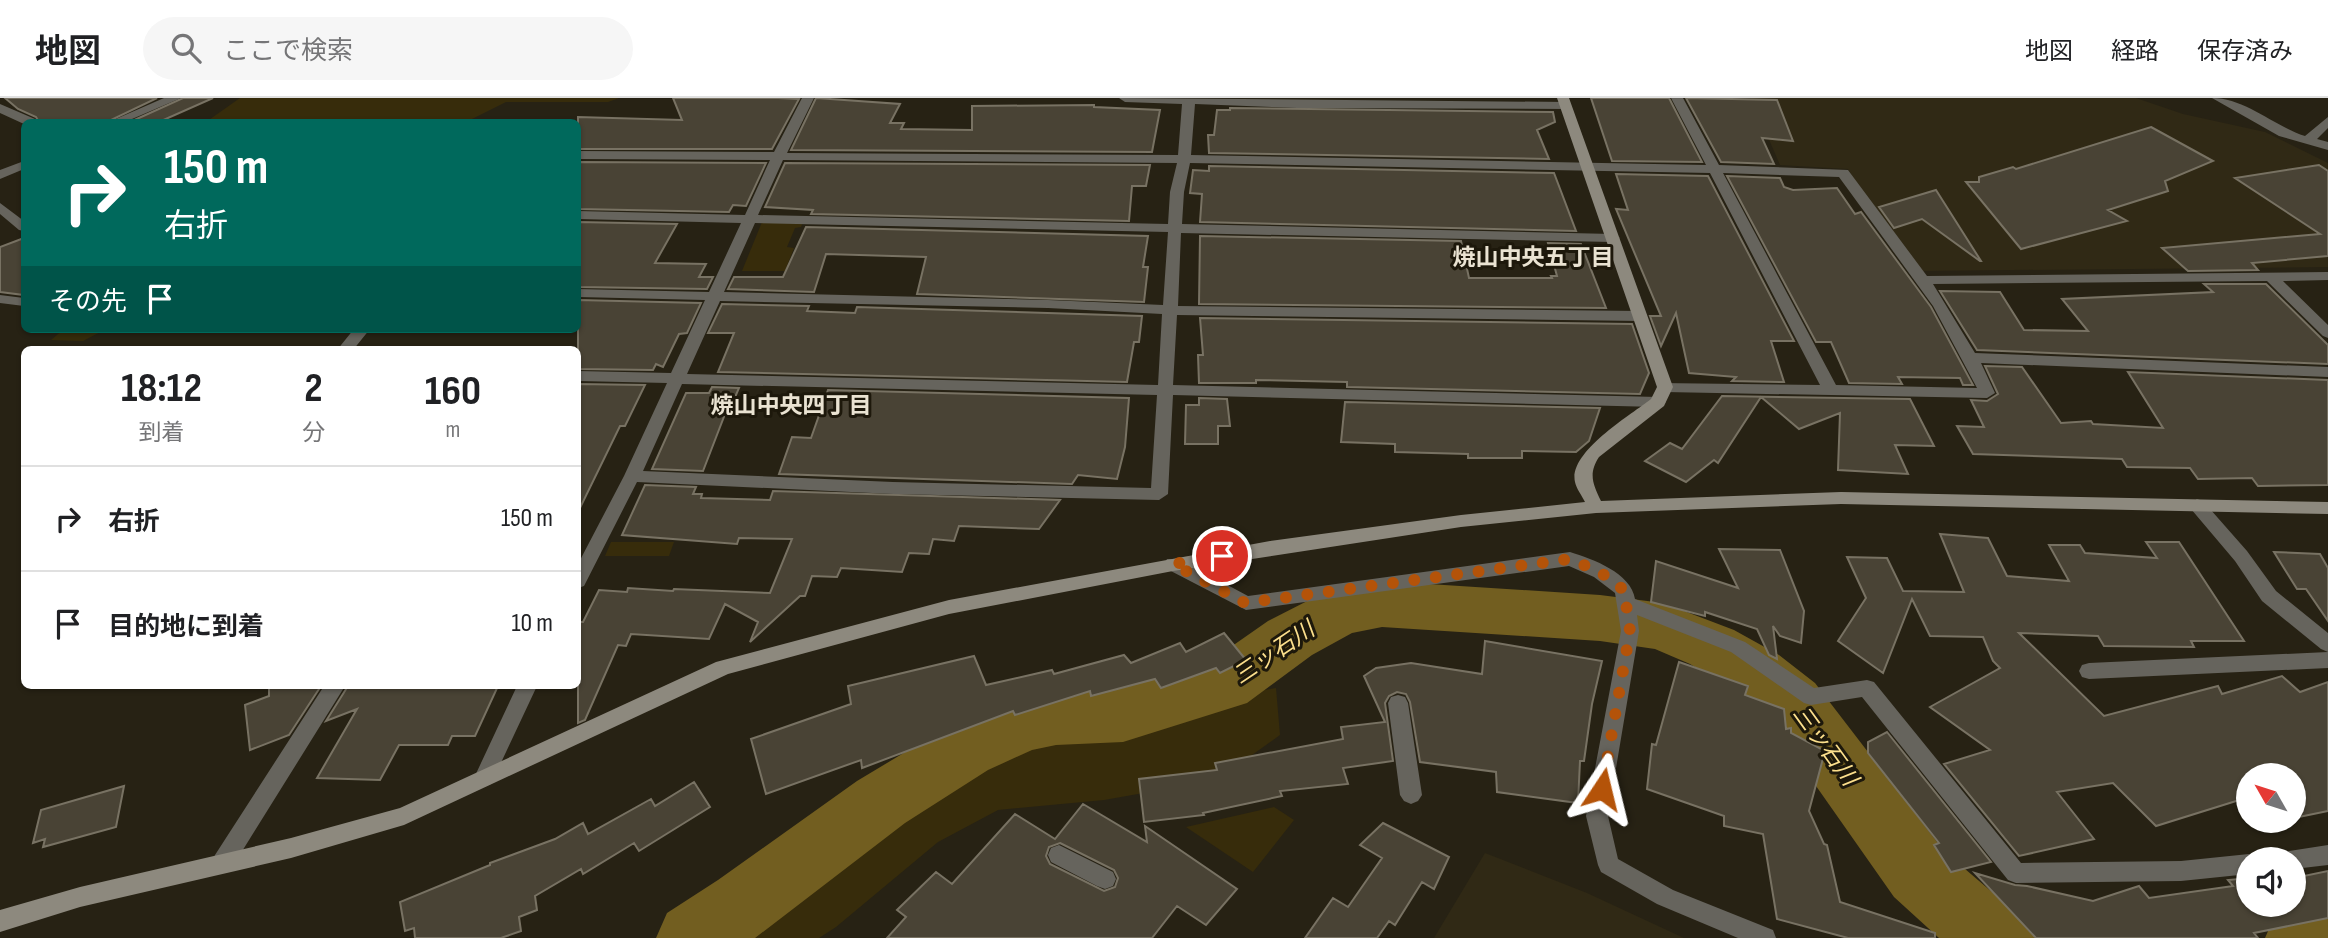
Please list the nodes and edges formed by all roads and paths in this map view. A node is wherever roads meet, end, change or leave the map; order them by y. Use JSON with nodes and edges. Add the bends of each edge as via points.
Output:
{"nodes":[{"id":1,"x":175,"y":98,"type":"edge"},
{"id":2,"x":808,"y":98,"type":"edge"},
{"id":3,"x":1125,"y":98,"type":"edge"},
{"id":4,"x":1676,"y":98,"type":"edge"},
{"id":5,"x":2218,"y":98,"type":"edge"},
{"id":6,"x":1189,"y":99,"type":"edge"},
{"id":7,"x":1297,"y":101,"type":"edge"},
{"id":8,"x":1565,"y":102,"type":"edge"},
{"id":9,"x":0,"y":108,"type":"edge"},
{"id":10,"x":24,"y":119,"type":"edge"},
{"id":11,"x":122,"y":119,"type":"edge"},
{"id":12,"x":2328,"y":121,"type":"edge"},
{"id":13,"x":2308,"y":140,"type":"junction"},
{"id":14,"x":2328,"y":146,"type":"edge"},
{"id":15,"x":581,"y":155,"type":"edge"},
{"id":16,"x":779,"y":155,"type":"junction"},
{"id":17,"x":1184,"y":159,"type":"junction"},
{"id":18,"x":21,"y":166,"type":"edge"},
{"id":19,"x":1588,"y":168,"type":"junction"},
{"id":20,"x":1714,"y":169,"type":"junction"},
{"id":21,"x":0,"y":175,"type":"edge"},
{"id":22,"x":0,"y":207,"type":"edge"},
{"id":23,"x":581,"y":215,"type":"edge"},
{"id":24,"x":750,"y":221,"type":"junction"},
{"id":25,"x":21,"y":224,"type":"edge"},
{"id":26,"x":1175,"y":230,"type":"junction"},
{"id":27,"x":1613,"y":238,"type":"junction"},
{"id":28,"x":2328,"y":276,"type":"edge"},
{"id":29,"x":2271,"y":277,"type":"junction"},
{"id":30,"x":1922,"y":280,"type":"junction"},
{"id":31,"x":581,"y":293,"type":"edge"},
{"id":32,"x":0,"y":299,"type":"edge"},
{"id":33,"x":716,"y":299,"type":"junction"},
{"id":34,"x":21,"y":302,"type":"edge"},
{"id":35,"x":1171,"y":310,"type":"junction"},
{"id":36,"x":1640,"y":316,"type":"junction"},
{"id":37,"x":2328,"y":333,"type":"edge"},
{"id":38,"x":1972,"y":358,"type":"junction"},
{"id":39,"x":2328,"y":372,"type":"edge"},
{"id":40,"x":581,"y":376,"type":"edge"},
{"id":41,"x":677,"y":379,"type":"junction"},
{"id":42,"x":1830,"y":389,"type":"junction"},
{"id":43,"x":1166,"y":391,"type":"junction"},
{"id":44,"x":1661,"y":395,"type":"junction"},
{"id":45,"x":632,"y":476,"type":"junction"},
{"id":46,"x":2197,"y":505,"type":"junction"},
{"id":47,"x":1595,"y":507,"type":"junction"},
{"id":48,"x":2328,"y":508,"type":"edge"},
{"id":49,"x":1173,"y":564,"type":"junction"},
{"id":50,"x":581,"y":575,"type":"edge"},
{"id":51,"x":1629,"y":616,"type":"junction"},
{"id":52,"x":2328,"y":644,"type":"edge"},
{"id":53,"x":2328,"y":660,"type":"edge"},
{"id":54,"x":2089,"y":671,"type":"dead end"},
{"id":55,"x":333,"y":689,"type":"edge"},
{"id":56,"x":526,"y":689,"type":"edge"},
{"id":57,"x":1398,"y":703,"type":"dead end"},
{"id":58,"x":484,"y":778,"type":"junction"},
{"id":59,"x":1411,"y":796,"type":"dead end"},
{"id":60,"x":1059,"y":855,"type":"dead end"},
{"id":61,"x":2328,"y":855,"type":"edge"},
{"id":62,"x":2306,"y":857,"type":"edge"},
{"id":63,"x":223,"y":862,"type":"junction"},
{"id":64,"x":2236,"y":865,"type":"edge"},
{"id":65,"x":1105,"y":879,"type":"dead end"},
{"id":66,"x":0,"y":921,"type":"edge"},
{"id":67,"x":1765,"y":938,"type":"edge"}],
"edges":[{"from":1,"to":11,"type":"street"},
{"from":2,"to":16,"type":"street"},
{"from":3,"to":6,"type":"street"},
{"from":4,"to":20,"type":"street"},
{"from":5,"to":13,"type":"street"},
{"from":6,"to":7,"type":"street"},
{"from":6,"to":17,"type":"street"},
{"from":7,"to":8,"type":"street"},
{"from":8,"to":19,"type":"street"},
{"from":9,"to":10,"type":"street"},
{"from":12,"to":13,"type":"street"},
{"from":13,"to":14,"type":"street"},
{"from":15,"to":16,"type":"street"},
{"from":16,"to":17,"type":"street"},
{"from":16,"to":24,"type":"street"},
{"from":17,"to":19,"type":"street"},
{"from":17,"to":26,"type":"street"},
{"from":18,"to":21,"type":"street"},
{"from":19,"to":20,"type":"street"},
{"from":19,"to":27,"type":"street"},
{"from":20,"to":30,"type":"street","via":[[1843,173]]},
{"from":20,"to":42,"type":"street"},
{"from":22,"to":25,"type":"street"},
{"from":23,"to":24,"type":"street"},
{"from":24,"to":26,"type":"street"},
{"from":24,"to":33,"type":"street"},
{"from":26,"to":27,"type":"street"},
{"from":26,"to":35,"type":"street"},
{"from":27,"to":36,"type":"street"},
{"from":28,"to":29,"type":"street"},
{"from":29,"to":30,"type":"street"},
{"from":29,"to":37,"type":"street"},
{"from":30,"to":38,"type":"street"},
{"from":31,"to":33,"type":"street"},
{"from":32,"to":34,"type":"street"},
{"from":33,"to":35,"type":"street"},
{"from":33,"to":41,"type":"street"},
{"from":35,"to":36,"type":"street"},
{"from":35,"to":43,"type":"street"},
{"from":36,"to":44,"type":"street"},
{"from":38,"to":39,"type":"street"},
{"from":38,"to":42,"type":"street","via":[[1987,393]]},
{"from":40,"to":41,"type":"street"},
{"from":41,"to":43,"type":"street"},
{"from":41,"to":45,"type":"street"},
{"from":42,"to":44,"type":"street"},
{"from":43,"to":44,"type":"street"},
{"from":43,"to":45,"type":"street","via":[[1159,494]]},
{"from":44,"to":47,"type":"street","via":[[1584,466],[1583,481]]},
{"from":45,"to":50,"type":"street"},
{"from":46,"to":47,"type":"street","via":[[1841,498]]},
{"from":46,"to":48,"type":"street"},
{"from":46,"to":52,"type":"street","via":[[2269,596]]},
{"from":47,"to":49,"type":"street","via":[[1461,521]]},
{"from":49,"to":51,"type":"street","via":[[1245,603],[1570,559],[1600,572],[1624,590]]},
{"from":49,"to":58,"type":"street","via":[[948,607],[723,668]]},
{"from":51,"to":64,"type":"street","via":[[1738,647],[1811,697],[1867,688],[2016,873],[2182,871]]},
{"from":51,"to":67,"type":"street","via":[[1597,816],[1609,865],[1665,897]]},
{"from":53,"to":54,"type":"street"},
{"from":55,"to":63,"type":"street"},
{"from":56,"to":58,"type":"street"},
{"from":57,"to":59,"type":"street"},
{"from":58,"to":63,"type":"street","via":[[404,816]]},
{"from":60,"to":65,"type":"street"},
{"from":61,"to":62,"type":"street"},
{"from":63,"to":66,"type":"street"}]}
